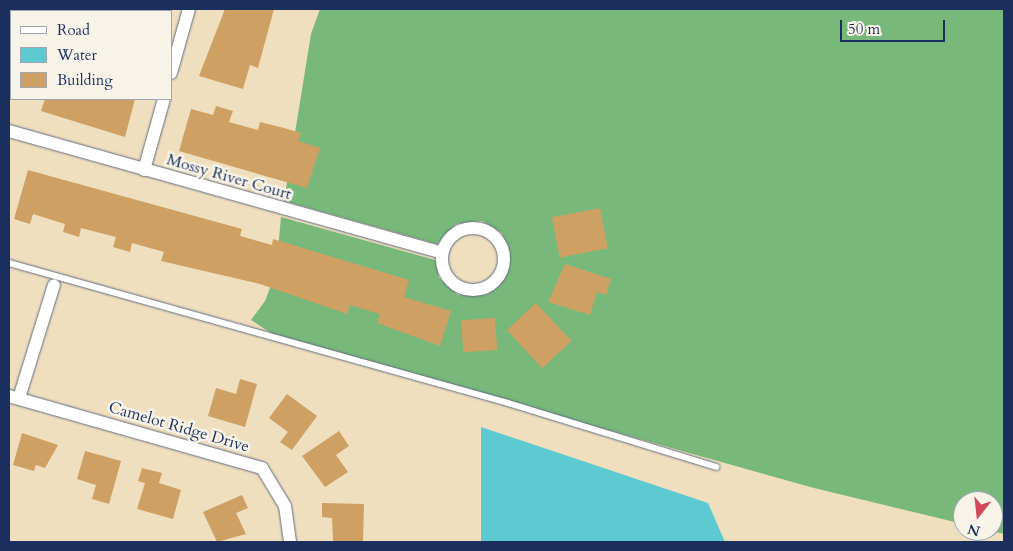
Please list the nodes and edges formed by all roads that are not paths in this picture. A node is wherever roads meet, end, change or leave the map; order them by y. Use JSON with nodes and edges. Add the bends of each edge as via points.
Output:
{"nodes":[{"id":1,"x":189,"y":9,"type":"edge"},
{"id":2,"x":172,"y":69,"type":"edge"},
{"id":3,"x":164,"y":100,"type":"edge"},
{"id":4,"x":9,"y":131,"type":"edge"},
{"id":5,"x":144,"y":170,"type":"junction"},
{"id":6,"x":442,"y":253,"type":"junction"},
{"id":7,"x":9,"y":263,"type":"edge"},
{"id":8,"x":54,"y":285,"type":"dead end"},
{"id":9,"x":14,"y":397,"type":"edge"},
{"id":10,"x":716,"y":467,"type":"dead end"},
{"id":11,"x":290,"y":542,"type":"edge"}],
"edges":[{"from":1,"to":2,"type":"street"},
{"from":3,"to":5,"type":"street"},
{"from":4,"to":5,"type":"street","name":"Mossy River Court"},
{"from":5,"to":6,"type":"street","name":"Mossy River Court"},
{"from":6,"to":6,"type":"street","via":[[445,274],[462,288],[483,288],[503,266],[501,246],[479,228],[459,230]]},
{"from":7,"to":10,"type":"lane","via":[[508,403]]},
{"from":8,"to":9,"type":"street"},
{"from":9,"to":11,"type":"street","name":"Camelot Ridge Drive","via":[[262,468],[285,506]]}]}
